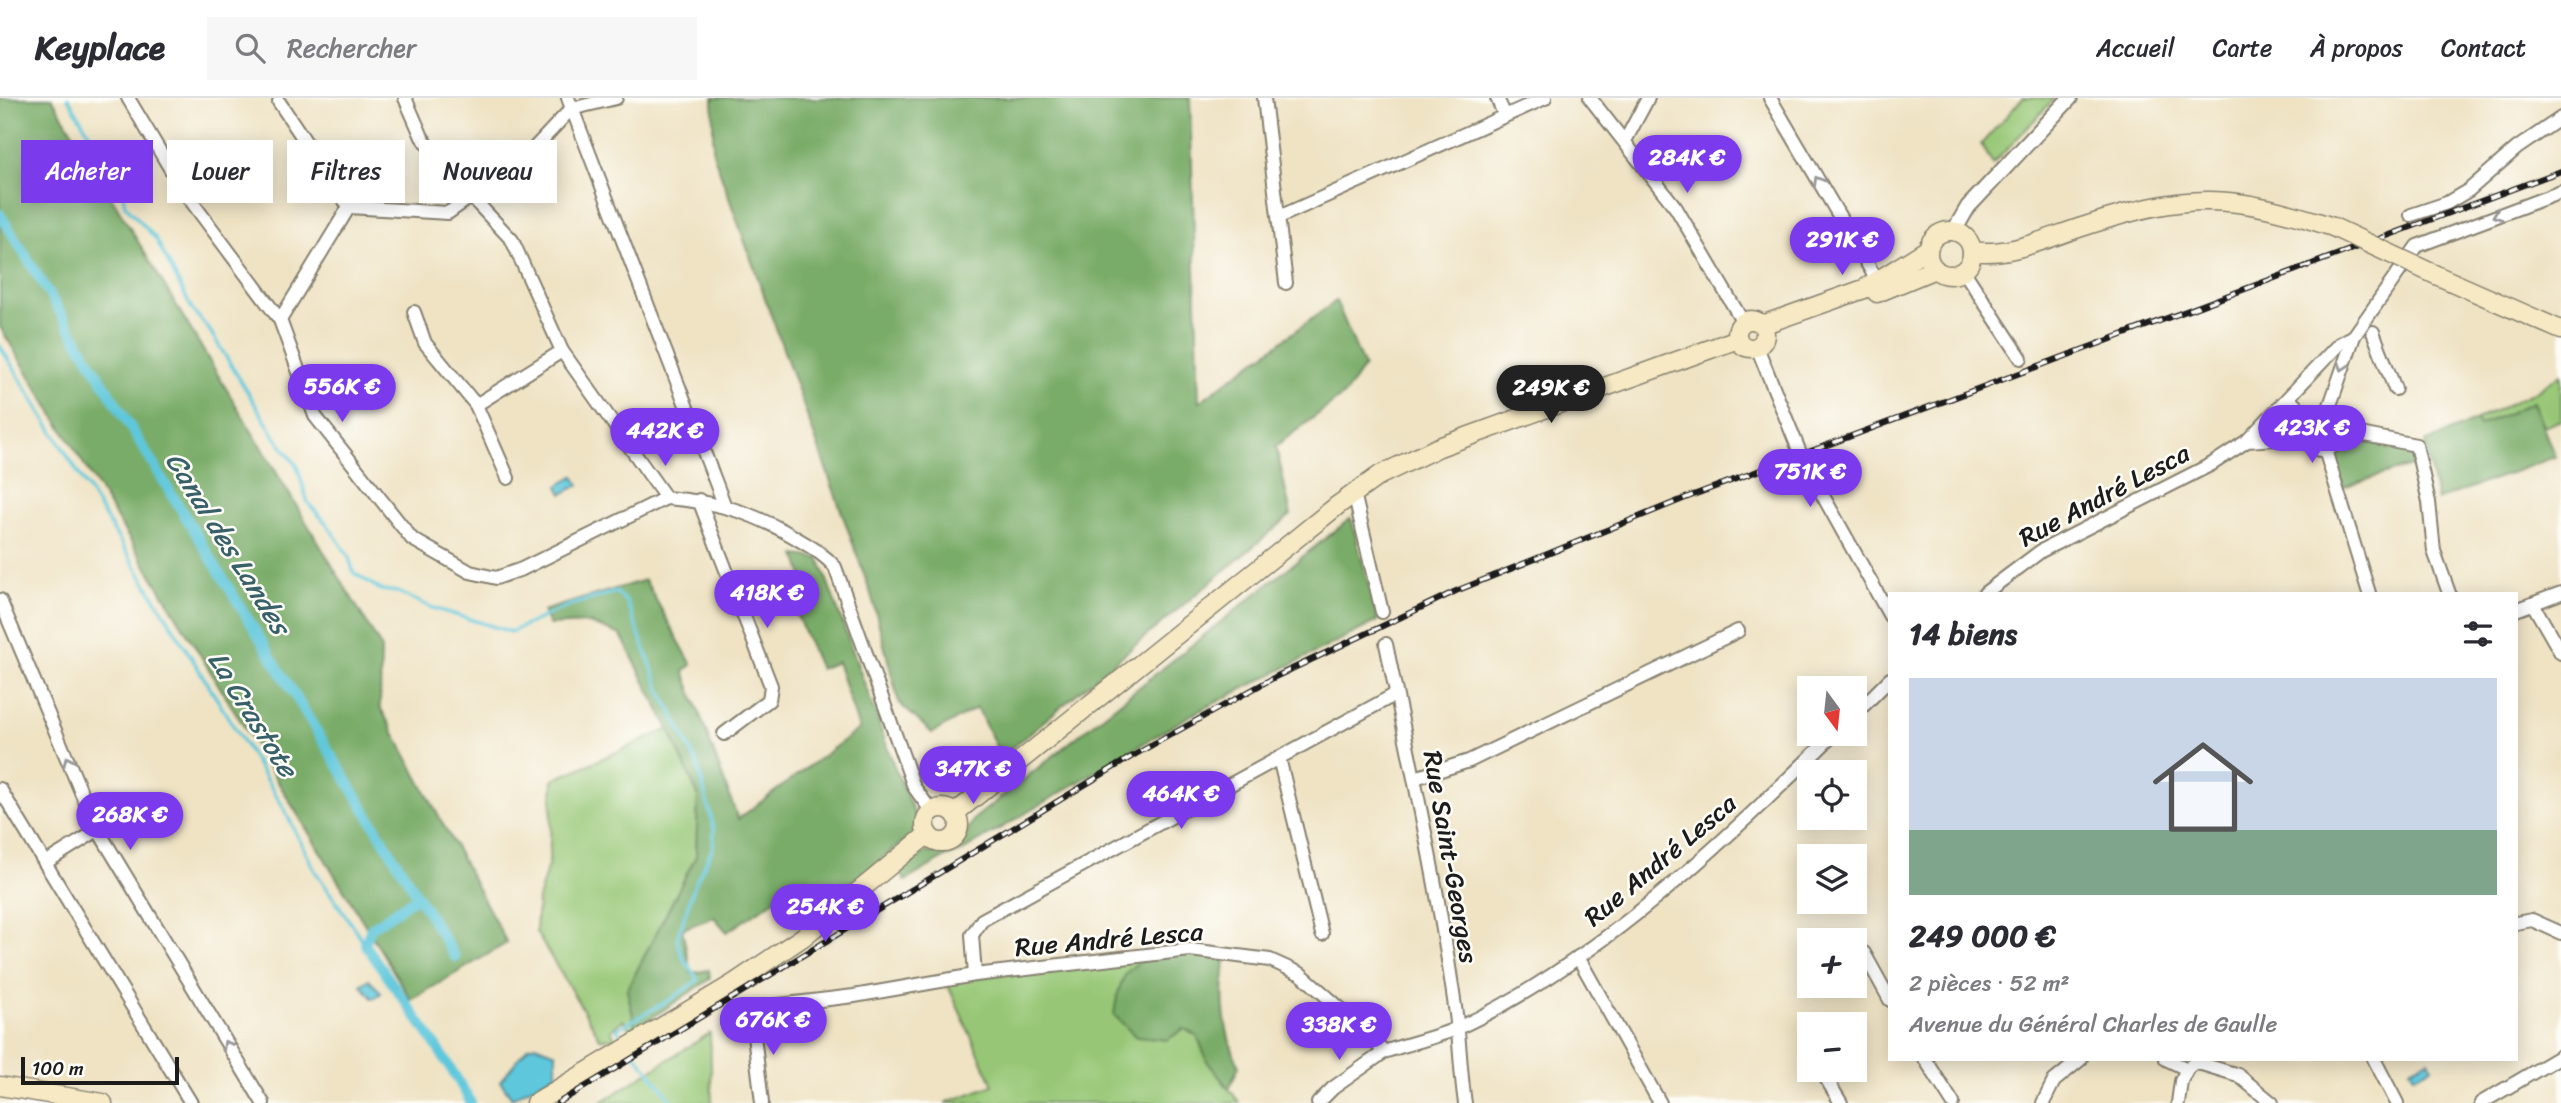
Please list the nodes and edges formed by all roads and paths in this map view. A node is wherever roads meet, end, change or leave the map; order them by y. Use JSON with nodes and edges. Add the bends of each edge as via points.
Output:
{"nodes":[{"id":1,"x":128,"y":98,"type":"edge"},
{"id":2,"x":405,"y":98,"type":"edge"},
{"id":3,"x":616,"y":98,"type":"edge"},
{"id":4,"x":1264,"y":98,"type":"edge"},
{"id":5,"x":1497,"y":98,"type":"edge"},
{"id":6,"x":1545,"y":98,"type":"edge"},
{"id":7,"x":1590,"y":98,"type":"edge"},
{"id":8,"x":1648,"y":98,"type":"edge"},
{"id":9,"x":1770,"y":98,"type":"edge"},
{"id":10,"x":2070,"y":98,"type":"edge"},
{"id":11,"x":279,"y":102,"type":"dead end"},
{"id":12,"x":570,"y":104,"type":"edge"},
{"id":13,"x":1504,"y":116,"type":"junction"},
{"id":14,"x":2561,"y":118,"type":"edge"},
{"id":15,"x":424,"y":140,"type":"edge"},
{"id":16,"x":540,"y":140,"type":"edge"},
{"id":17,"x":1625,"y":141,"type":"junction"},
{"id":18,"x":2561,"y":192,"type":"edge"},
{"id":19,"x":462,"y":203,"type":"edge"},
{"id":20,"x":480,"y":203,"type":"edge"},
{"id":21,"x":349,"y":207,"type":"junction"},
{"id":22,"x":2411,"y":215,"type":"dead end"},
{"id":23,"x":1279,"y":217,"type":"junction"},
{"id":24,"x":1954,"y":231,"type":"junction"},
{"id":25,"x":1928,"y":249,"type":"junction"},
{"id":26,"x":1972,"y":251,"type":"junction"},
{"id":27,"x":1935,"y":269,"type":"junction"},
{"id":28,"x":1963,"y":270,"type":"junction"},
{"id":29,"x":1878,"y":282,"type":"junction"},
{"id":30,"x":1286,"y":283,"type":"dead end"},
{"id":31,"x":414,"y":312,"type":"dead end"},
{"id":32,"x":280,"y":320,"type":"junction"},
{"id":33,"x":1741,"y":330,"type":"junction"},
{"id":34,"x":2561,"y":330,"type":"edge"},
{"id":35,"x":2373,"y":332,"type":"dead end"},
{"id":36,"x":1761,"y":335,"type":"junction"},
{"id":37,"x":2354,"y":336,"type":"junction"},
{"id":38,"x":562,"y":351,"type":"junction"},
{"id":39,"x":2021,"y":358,"type":"dead end"},
{"id":40,"x":2395,"y":389,"type":"dead end"},
{"id":41,"x":2288,"y":398,"type":"junction"},
{"id":42,"x":476,"y":405,"type":"junction"},
{"id":43,"x":2327,"y":414,"type":"junction"},
{"id":44,"x":2309,"y":419,"type":"junction"},
{"id":45,"x":2340,"y":430,"type":"junction"},
{"id":46,"x":2304,"y":437,"type":"junction"},
{"id":47,"x":2247,"y":441,"type":"junction"},
{"id":48,"x":2326,"y":450,"type":"junction"},
{"id":49,"x":508,"y":478,"type":"dead end"},
{"id":50,"x":1354,"y":492,"type":"junction"},
{"id":51,"x":666,"y":498,"type":"junction"},
{"id":52,"x":699,"y":500,"type":"junction"},
{"id":53,"x":724,"y":504,"type":"junction"},
{"id":54,"x":1986,"y":592,"type":"edge"},
{"id":55,"x":2369,"y":592,"type":"edge"},
{"id":56,"x":2449,"y":592,"type":"edge"},
{"id":57,"x":2561,"y":593,"type":"edge"},
{"id":58,"x":0,"y":600,"type":"edge"},
{"id":59,"x":2534,"y":606,"type":"junction"},
{"id":60,"x":2518,"y":610,"type":"edge"},
{"id":61,"x":1382,"y":611,"type":"dead end"},
{"id":62,"x":1888,"y":612,"type":"edge"},
{"id":63,"x":1738,"y":631,"type":"dead end"},
{"id":64,"x":1386,"y":644,"type":"dead end"},
{"id":65,"x":2561,"y":653,"type":"edge"},
{"id":66,"x":1888,"y":681,"type":"edge"},
{"id":67,"x":1396,"y":694,"type":"junction"},
{"id":68,"x":1867,"y":702,"type":"edge"},
{"id":69,"x":724,"y":734,"type":"dead end"},
{"id":70,"x":1822,"y":746,"type":"edge"},
{"id":71,"x":1279,"y":758,"type":"junction"},
{"id":72,"x":1415,"y":778,"type":"junction"},
{"id":73,"x":0,"y":789,"type":"edge"},
{"id":74,"x":932,"y":812,"type":"junction"},
{"id":75,"x":954,"y":813,"type":"junction"},
{"id":76,"x":98,"y":830,"type":"junction"},
{"id":77,"x":928,"y":834,"type":"junction"},
{"id":78,"x":45,"y":863,"type":"junction"},
{"id":79,"x":2518,"y":923,"type":"edge"},
{"id":80,"x":2561,"y":933,"type":"edge"},
{"id":81,"x":1322,"y":934,"type":"dead end"},
{"id":82,"x":1578,"y":957,"type":"junction"},
{"id":83,"x":1867,"y":958,"type":"edge"},
{"id":84,"x":975,"y":975,"type":"junction"},
{"id":85,"x":1888,"y":996,"type":"edge"},
{"id":86,"x":1457,"y":1029,"type":"junction"},
{"id":87,"x":1384,"y":1052,"type":"junction"},
{"id":88,"x":2561,"y":1056,"type":"edge"},
{"id":89,"x":1926,"y":1061,"type":"edge"},
{"id":90,"x":2079,"y":1061,"type":"edge"},
{"id":91,"x":2375,"y":1061,"type":"edge"},
{"id":92,"x":2193,"y":1063,"type":"edge"},
{"id":93,"x":1829,"y":1082,"type":"edge"},
{"id":94,"x":0,"y":1086,"type":"edge"},
{"id":95,"x":0,"y":1094,"type":"edge"},
{"id":96,"x":59,"y":1103,"type":"edge"},
{"id":97,"x":103,"y":1103,"type":"edge"},
{"id":98,"x":191,"y":1103,"type":"edge"},
{"id":99,"x":262,"y":1103,"type":"edge"},
{"id":100,"x":535,"y":1103,"type":"edge"},
{"id":101,"x":762,"y":1103,"type":"edge"},
{"id":102,"x":1318,"y":1103,"type":"edge"},
{"id":103,"x":1465,"y":1103,"type":"edge"},
{"id":104,"x":1660,"y":1103,"type":"edge"},
{"id":105,"x":1841,"y":1103,"type":"edge"},
{"id":106,"x":1953,"y":1103,"type":"edge"},
{"id":107,"x":2043,"y":1103,"type":"edge"},
{"id":108,"x":2178,"y":1103,"type":"edge"},
{"id":109,"x":2272,"y":1103,"type":"edge"},
{"id":110,"x":2397,"y":1103,"type":"edge"},
{"id":111,"x":2481,"y":1103,"type":"edge"}],
"edges":[{"from":1,"to":32,"type":"street","via":[[183,190]]},
{"from":2,"to":15,"type":"street"},
{"from":3,"to":12,"type":"street"},
{"from":4,"to":23,"type":"street"},
{"from":5,"to":13,"type":"street"},
{"from":6,"to":13,"type":"street"},
{"from":7,"to":17,"type":"street"},
{"from":8,"to":17,"type":"street"},
{"from":29,"to":9,"type":"street","one_way":true},
{"from":10,"to":24,"type":"street","via":[[1968,207]]},
{"from":11,"to":21,"type":"street"},
{"from":12,"to":16,"type":"street"},
{"from":12,"to":53,"type":"street"},
{"from":13,"to":23,"type":"street"},
{"from":14,"to":22,"type":"street","via":[[2469,190]]},
{"from":17,"to":33,"type":"street","via":[[1676,208]]},
{"from":18,"to":37,"type":"street","name":"Rue André Lesca","one_way":true,"via":[[2417,246]]},
{"from":19,"to":21,"type":"street","via":[[448,213]]},
{"from":20,"to":38,"type":"street","via":[[512,240]]},
{"from":21,"to":32,"type":"street"},
{"from":23,"to":30,"type":"street"},
{"from":24,"to":25,"type":"main road","via":[[1934,237]]},
{"from":24,"to":26,"type":"main road","via":[[1966,238]]},
{"from":25,"to":27,"type":"main road"},
{"from":25,"to":29,"type":"main road"},
{"from":26,"to":28,"type":"main road"},
{"from":26,"to":34,"type":"main road","bridge":true,"via":[[2002,252],[2146,207],[2231,200],[2272,207],[2333,227]]},
{"from":27,"to":28,"type":"main road","via":[[1952,275]]},
{"from":27,"to":36,"type":"main road"},
{"from":28,"to":39,"type":"street"},
{"from":29,"to":36,"type":"main road"},
{"from":31,"to":42,"type":"street","via":[[425,343]]},
{"from":32,"to":51,"type":"street","via":[[315,416],[412,539],[470,572],[496,578],[522,569]]},
{"from":33,"to":36,"type":"main road","via":[[1751,320]]},
{"from":33,"to":36,"type":"main road","via":[[1744,346]]},
{"from":33,"to":50,"type":"main road","via":[[1439,447]]},
{"from":35,"to":40,"type":"street"},
{"from":36,"to":62,"type":"street","via":[[1803,460]]},
{"from":37,"to":41,"type":"street","name":"Rue André Lesca","via":[[2339,345]]},
{"from":37,"to":43,"type":"street","name":"Rue André Lesca","one_way":true},
{"from":38,"to":42,"type":"street"},
{"from":38,"to":51,"type":"street"},
{"from":41,"to":44,"type":"street"},
{"from":41,"to":47,"type":"street","name":"Rue André Lesca"},
{"from":42,"to":49,"type":"street"},
{"from":43,"to":44,"type":"street"},
{"from":43,"to":45,"type":"street"},
{"from":44,"to":46,"type":"street"},
{"from":45,"to":48,"type":"street","via":[[2335,445]]},
{"from":45,"to":56,"type":"street","via":[[2416,445],[2430,502],[2434,551]]},
{"from":46,"to":47,"type":"street","name":"Rue André Lesca"},
{"from":46,"to":48,"type":"street","via":[[2315,449]]},
{"from":47,"to":54,"type":"street","name":"Rue André Lesca","via":[[2212,464],[2042,551]]},
{"from":48,"to":55,"type":"street"},
{"from":50,"to":61,"type":"street"},
{"from":50,"to":75,"type":"main road"},
{"from":51,"to":52,"type":"street"},
{"from":52,"to":53,"type":"street"},
{"from":52,"to":69,"type":"street","via":[[771,686],[769,700]]},
{"from":53,"to":74,"type":"street","via":[[768,521],[823,553],[835,566],[914,787]]},
{"from":57,"to":59,"type":"street"},
{"from":76,"to":58,"type":"street","one_way":true},
{"from":59,"to":60,"type":"street"},
{"from":59,"to":65,"type":"street"},
{"from":63,"to":72,"type":"street","via":[[1469,761]]},
{"from":64,"to":67,"type":"street","name":"Rue Saint-Georges"},
{"from":66,"to":68,"type":"street"},
{"from":67,"to":71,"type":"street"},
{"from":67,"to":72,"type":"street","name":"Rue Saint-Georges"},
{"from":70,"to":82,"type":"street","name":"Rue André Lesca","via":[[1723,841]]},
{"from":71,"to":81,"type":"street"},
{"from":71,"to":84,"type":"street","via":[[982,920],[972,935]]},
{"from":72,"to":86,"type":"street","name":"Rue Saint-Georges"},
{"from":73,"to":78,"type":"street"},
{"from":74,"to":75,"type":"main road","via":[[945,808]]},
{"from":74,"to":77,"type":"main road","via":[[925,823]]},
{"from":75,"to":77,"type":"main road","via":[[958,829],[953,838],[942,842]]},
{"from":76,"to":78,"type":"street"},
{"from":99,"to":76,"type":"street","one_way":true},
{"from":77,"to":100,"type":"main road","via":[[803,937]]},
{"from":78,"to":98,"type":"street"},
{"from":79,"to":80,"type":"street","via":[[2532,920]]},
{"from":82,"to":86,"type":"street","name":"Rue André Lesca"},
{"from":82,"to":104,"type":"street"},
{"from":83,"to":85,"type":"street"},
{"from":84,"to":87,"type":"street","name":"Rue André Lesca","via":[[1190,950],[1270,960],[1301,974]]},
{"from":84,"to":101,"type":"street","name":"Rue André Lesca","via":[[771,1005],[753,1012]]},
{"from":86,"to":87,"type":"street","name":"Rue André Lesca"},
{"from":86,"to":103,"type":"street","name":"Rue Saint-Georges"},
{"from":87,"to":102,"type":"street"},
{"from":88,"to":111,"type":"street"},
{"from":89,"to":106,"type":"street"},
{"from":90,"to":107,"type":"street","via":[[2054,1081]]},
{"from":91,"to":110,"type":"street"},
{"from":92,"to":108,"type":"street","via":[[2181,1081]]},
{"from":92,"to":109,"type":"street","via":[[2238,1075]]},
{"from":93,"to":105,"type":"street"},
{"from":94,"to":97,"type":"main road"},
{"from":95,"to":96,"type":"main road"}]}
